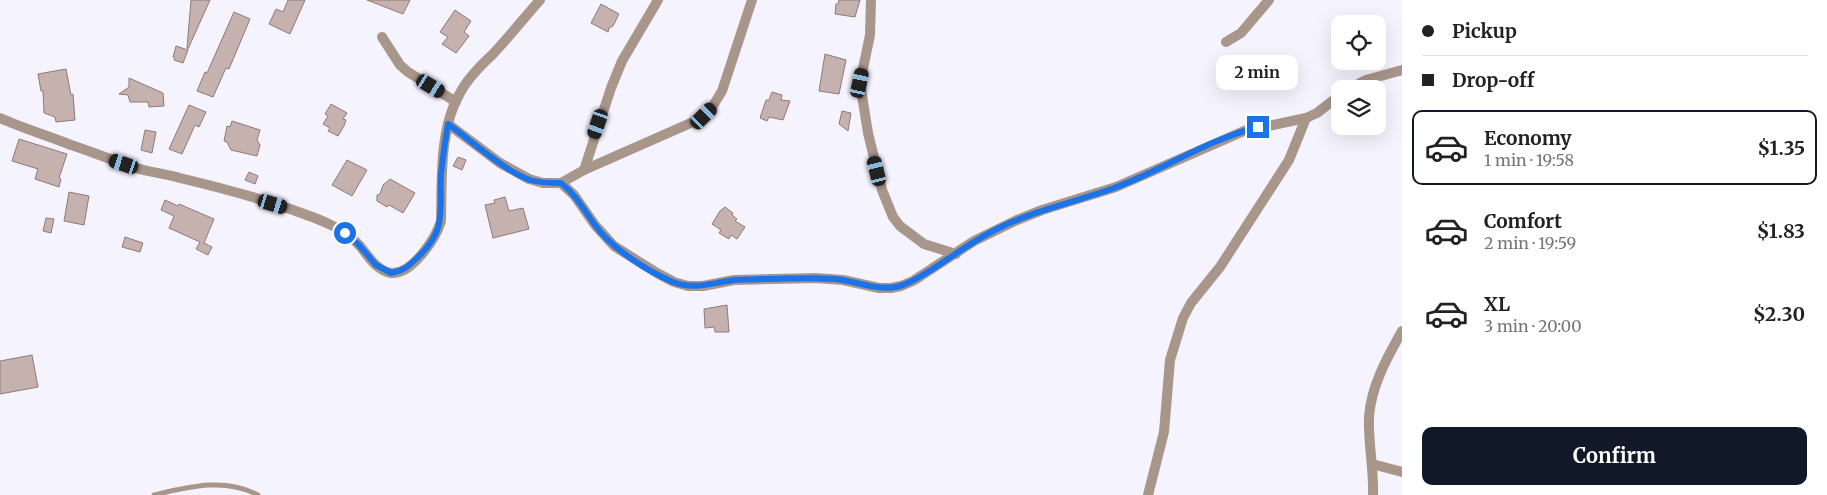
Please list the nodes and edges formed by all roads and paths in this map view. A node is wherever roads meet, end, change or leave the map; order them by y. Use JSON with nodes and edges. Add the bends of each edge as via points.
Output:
{"nodes":[{"id":1,"x":540,"y":0,"type":"edge"},
{"id":2,"x":658,"y":0,"type":"edge"},
{"id":3,"x":752,"y":0,"type":"edge"},
{"id":4,"x":872,"y":0,"type":"edge"},
{"id":5,"x":1269,"y":0,"type":"edge"},
{"id":6,"x":382,"y":37,"type":"dead end"},
{"id":7,"x":1226,"y":42,"type":"dead end"},
{"id":8,"x":1402,"y":70,"type":"edge"},
{"id":9,"x":1366,"y":80,"type":"edge"},
{"id":10,"x":456,"y":102,"type":"junction"},
{"id":11,"x":1331,"y":102,"type":"edge"},
{"id":12,"x":0,"y":118,"type":"edge"},
{"id":13,"x":1306,"y":118,"type":"junction"},
{"id":14,"x":448,"y":124,"type":"junction"},
{"id":15,"x":584,"y":170,"type":"junction"},
{"id":16,"x":561,"y":183,"type":"junction"},
{"id":17,"x":956,"y":254,"type":"junction"},
{"id":18,"x":1402,"y":331,"type":"edge"},
{"id":19,"x":1372,"y":464,"type":"junction"},
{"id":20,"x":1402,"y":472,"type":"edge"},
{"id":21,"x":154,"y":495,"type":"edge"},
{"id":22,"x":258,"y":495,"type":"edge"},
{"id":23,"x":1148,"y":495,"type":"edge"},
{"id":24,"x":1373,"y":495,"type":"edge"}],
"edges":[{"from":1,"to":10,"type":"street","via":[[478,67]]},
{"from":2,"to":15,"type":"street","via":[[622,61]]},
{"from":3,"to":15,"type":"street","via":[[722,91],[704,116]]},
{"from":4,"to":17,"type":"street","via":[[870,35],[860,83],[882,190],[893,217],[906,231],[924,244]]},
{"from":5,"to":7,"type":"street","via":[[1241,33]]},
{"from":6,"to":10,"type":"street","via":[[400,65]]},
{"from":8,"to":9,"type":"street"},
{"from":10,"to":14,"type":"street"},
{"from":11,"to":13,"type":"street"},
{"from":12,"to":14,"type":"street","via":[[138,168],[236,192],[303,214],[345,233],[376,265],[391,273],[408,267],[436,235],[441,221],[442,172]]},
{"from":13,"to":17,"type":"street","via":[[1229,136],[1116,187],[1017,220]]},
{"from":13,"to":23,"type":"street","via":[[1289,160],[1220,268],[1183,318],[1170,360],[1164,432]]},
{"from":14,"to":16,"type":"street","via":[[500,163],[529,179]]},
{"from":15,"to":16,"type":"street"},
{"from":16,"to":17,"type":"street","via":[[614,246],[656,273],[688,286],[734,280],[816,278],[891,288],[913,281]]},
{"from":18,"to":19,"type":"street","via":[[1373,391],[1369,418]]},
{"from":19,"to":20,"type":"street"},
{"from":19,"to":24,"type":"street"},
{"from":21,"to":22,"type":"lane","via":[[194,486],[225,485]]}]}
